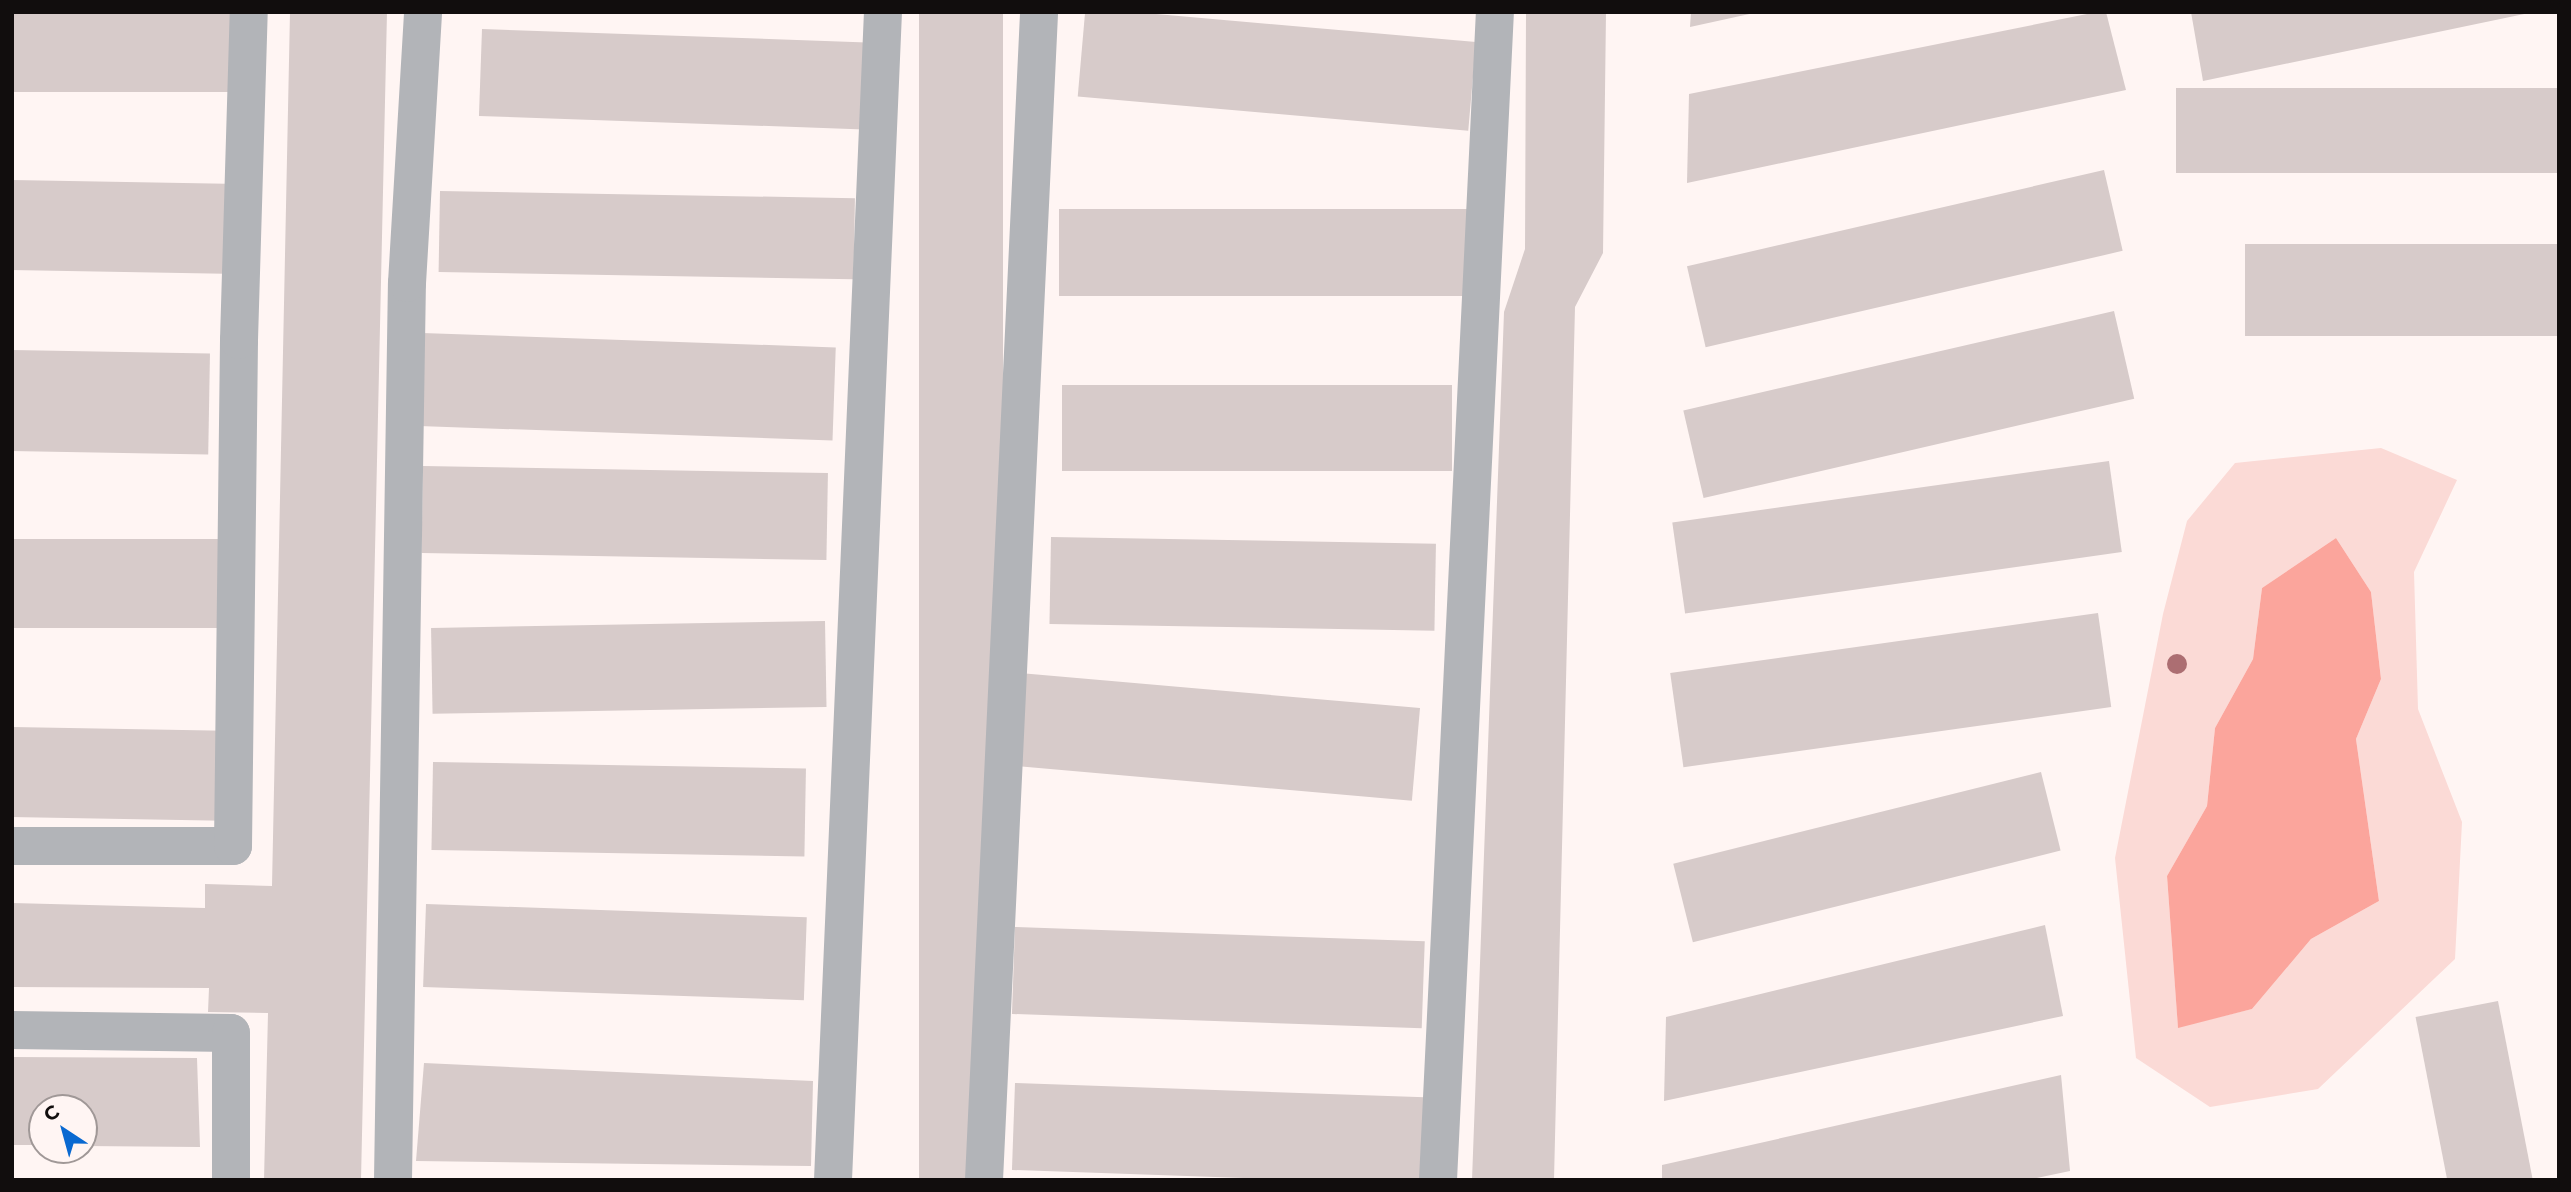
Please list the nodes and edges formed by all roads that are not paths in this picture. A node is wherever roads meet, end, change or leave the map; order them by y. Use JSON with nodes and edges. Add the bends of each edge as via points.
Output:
{"nodes":[{"id":1,"x":249,"y":12,"type":"edge"},
{"id":2,"x":423,"y":12,"type":"edge"},
{"id":3,"x":883,"y":12,"type":"edge"},
{"id":4,"x":1039,"y":12,"type":"edge"},
{"id":5,"x":1495,"y":12,"type":"edge"},
{"id":6,"x":12,"y":846,"type":"edge"},
{"id":7,"x":12,"y":1030,"type":"edge"},
{"id":8,"x":231,"y":1180,"type":"edge"},
{"id":9,"x":393,"y":1180,"type":"edge"},
{"id":10,"x":833,"y":1180,"type":"edge"},
{"id":11,"x":984,"y":1180,"type":"edge"},
{"id":12,"x":1437,"y":1180,"type":"edge"}],
"edges":[{"from":1,"to":6,"type":"lane","via":[[239,340],[233,846]]},
{"from":2,"to":9,"type":"lane","via":[[407,283]]},
{"from":3,"to":10,"type":"lane"},
{"from":4,"to":11,"type":"lane"},
{"from":5,"to":12,"type":"lane"},
{"from":7,"to":8,"type":"lane","via":[[231,1033]]}]}
